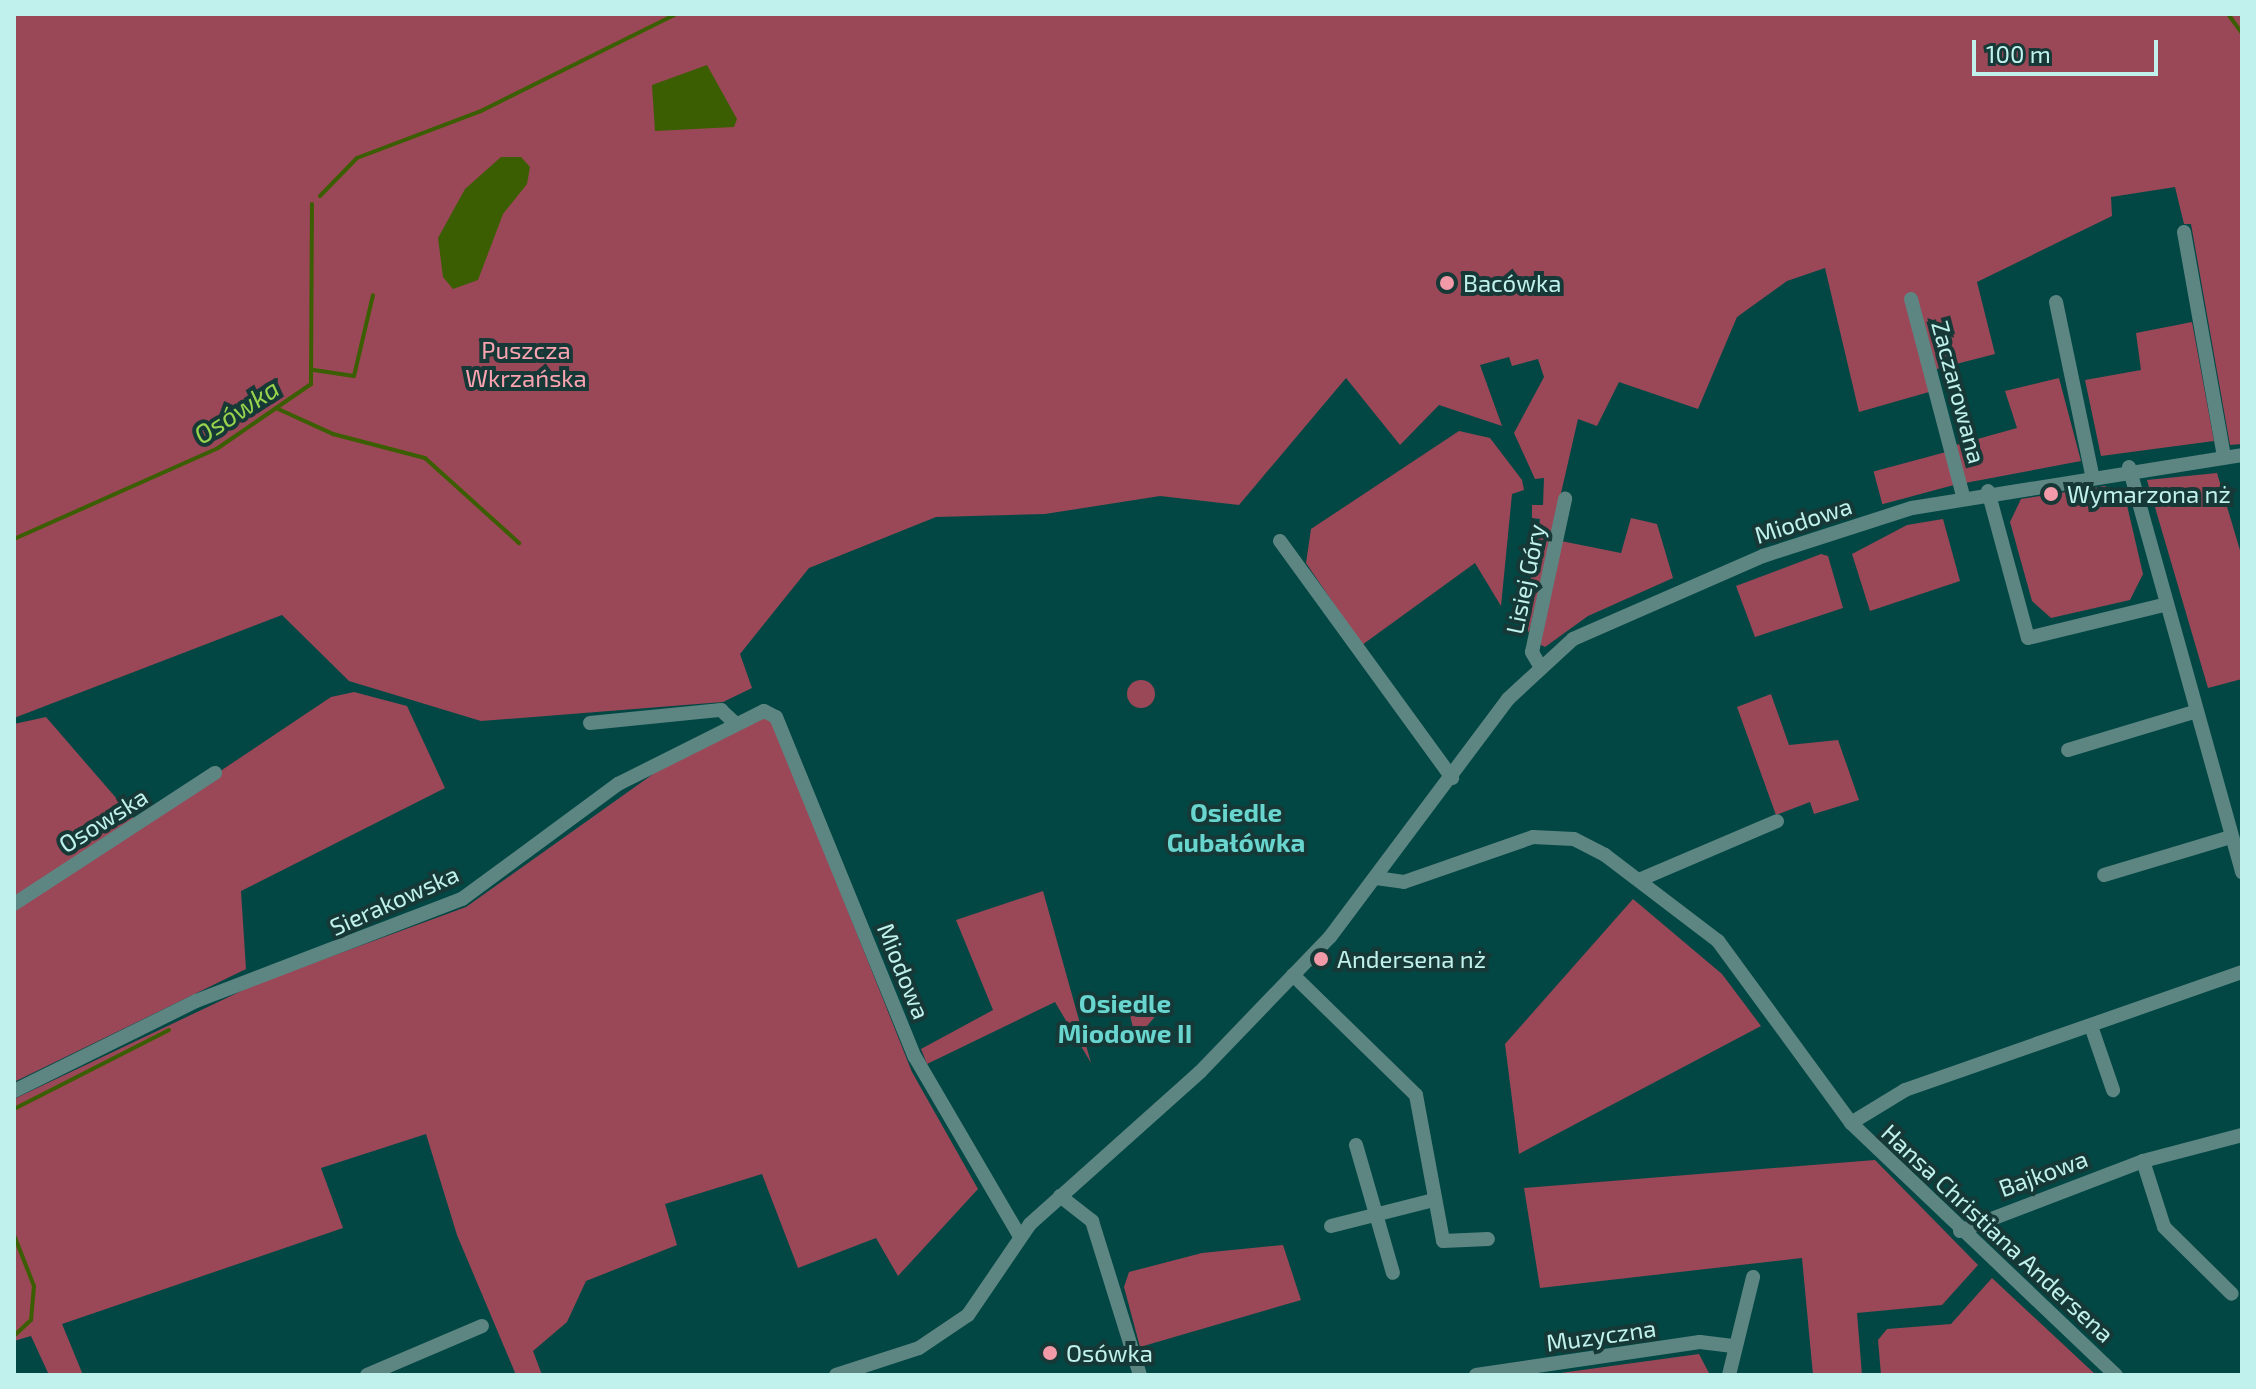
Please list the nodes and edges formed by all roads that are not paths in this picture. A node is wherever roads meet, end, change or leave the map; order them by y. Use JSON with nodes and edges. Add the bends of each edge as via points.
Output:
{"nodes":[{"id":1,"x":2184,"y":232,"type":"dead end"},
{"id":2,"x":1911,"y":299,"type":"dead end"},
{"id":3,"x":2056,"y":302,"type":"dead end"},
{"id":4,"x":1932,"y":315,"type":"dead end"},
{"id":5,"x":1916,"y":319,"type":"junction"},
{"id":6,"x":2242,"y":455,"type":"edge"},
{"id":7,"x":2224,"y":456,"type":"junction"},
{"id":8,"x":2129,"y":467,"type":"junction"},
{"id":9,"x":2092,"y":474,"type":"junction"},
{"id":10,"x":1988,"y":491,"type":"junction"},
{"id":11,"x":1963,"y":496,"type":"junction"},
{"id":12,"x":1565,"y":499,"type":"dead end"},
{"id":13,"x":1280,"y":541,"type":"dead end"},
{"id":14,"x":2163,"y":605,"type":"junction"},
{"id":15,"x":1540,"y":666,"type":"junction"},
{"id":16,"x":2194,"y":712,"type":"junction"},
{"id":17,"x":769,"y":713,"type":"joint"},
{"id":18,"x":734,"y":722,"type":"junction"},
{"id":19,"x":590,"y":723,"type":"dead end"},
{"id":20,"x":2068,"y":750,"type":"dead end"},
{"id":21,"x":215,"y":773,"type":"dead end"},
{"id":22,"x":1452,"y":778,"type":"junction"},
{"id":23,"x":1777,"y":821,"type":"dead end"},
{"id":24,"x":2231,"y":837,"type":"junction"},
{"id":25,"x":2242,"y":873,"type":"edge"},
{"id":26,"x":2104,"y":875,"type":"dead end"},
{"id":27,"x":1376,"y":878,"type":"junction"},
{"id":28,"x":1639,"y":880,"type":"junction"},
{"id":29,"x":14,"y":904,"type":"edge"},
{"id":30,"x":1296,"y":966,"type":"junction"},
{"id":31,"x":2242,"y":972,"type":"edge"},
{"id":32,"x":2091,"y":1026,"type":"junction"},
{"id":33,"x":2113,"y":1090,"type":"dead end"},
{"id":34,"x":14,"y":1091,"type":"edge"},
{"id":35,"x":1851,"y":1123,"type":"junction"},
{"id":36,"x":2242,"y":1135,"type":"edge"},
{"id":37,"x":1356,"y":1145,"type":"dead end"},
{"id":38,"x":2143,"y":1161,"type":"junction"},
{"id":39,"x":1060,"y":1196,"type":"junction"},
{"id":40,"x":1434,"y":1200,"type":"junction"},
{"id":41,"x":1377,"y":1215,"type":"junction"},
{"id":42,"x":1331,"y":1226,"type":"dead end"},
{"id":43,"x":1960,"y":1231,"type":"junction"},
{"id":44,"x":1020,"y":1237,"type":"junction"},
{"id":45,"x":1488,"y":1239,"type":"dead end"},
{"id":46,"x":1393,"y":1273,"type":"dead end"},
{"id":47,"x":1753,"y":1277,"type":"dead end"},
{"id":48,"x":2232,"y":1294,"type":"dead end"},
{"id":49,"x":482,"y":1326,"type":"dead end"},
{"id":50,"x":1733,"y":1346,"type":"junction"},
{"id":51,"x":367,"y":1375,"type":"edge"},
{"id":52,"x":836,"y":1375,"type":"edge"},
{"id":53,"x":1140,"y":1375,"type":"edge"},
{"id":54,"x":1476,"y":1375,"type":"edge"},
{"id":55,"x":1729,"y":1375,"type":"edge"},
{"id":56,"x":2116,"y":1375,"type":"edge"}],
"edges":[{"from":1,"to":7,"type":"street"},
{"from":2,"to":5,"type":"street","name":"Zaczarowana"},
{"from":3,"to":9,"type":"street"},
{"from":4,"to":5,"type":"street"},
{"from":5,"to":11,"type":"street","name":"Zaczarowana"},
{"from":6,"to":7,"type":"street","name":"Miodowa"},
{"from":7,"to":8,"type":"street","name":"Miodowa"},
{"from":8,"to":9,"type":"street","name":"Miodowa"},
{"from":8,"to":14,"type":"street"},
{"from":9,"to":10,"type":"street","name":"Miodowa"},
{"from":10,"to":11,"type":"street","name":"Miodowa"},
{"from":10,"to":14,"type":"street","via":[[2028,638]]},
{"from":11,"to":15,"type":"street","name":"Miodowa","via":[[1742,564],[1595,626]]},
{"from":12,"to":15,"type":"street","name":"Lisiej Góry","via":[[1532,652]]},
{"from":13,"to":22,"type":"street"},
{"from":14,"to":16,"type":"street"},
{"from":15,"to":22,"type":"street","name":"Miodowa"},
{"from":16,"to":20,"type":"street"},
{"from":16,"to":24,"type":"street"},
{"from":17,"to":18,"type":"street","name":"Sierakowska"},
{"from":17,"to":44,"type":"street","name":"Miodowa","via":[[915,1057]]},
{"from":18,"to":19,"type":"street","via":[[721,710]]},
{"from":18,"to":34,"type":"street","name":"Sierakowska","via":[[618,784],[462,899],[196,1001]]},
{"from":21,"to":29,"type":"street","name":"Osowska"},
{"from":22,"to":27,"type":"street","name":"Miodowa"},
{"from":23,"to":28,"type":"street"},
{"from":24,"to":25,"type":"street"},
{"from":24,"to":26,"type":"street"},
{"from":27,"to":28,"type":"street","name":"Hansa Christiana Andersena","via":[[1404,882],[1543,836],[1583,842]]},
{"from":27,"to":30,"type":"street","name":"Miodowa"},
{"from":28,"to":35,"type":"street","name":"Hansa Christiana Andersena","via":[[1732,956]]},
{"from":30,"to":39,"type":"street","name":"Miodowa","via":[[1200,1072]]},
{"from":30,"to":40,"type":"street","via":[[1416,1095]]},
{"from":31,"to":32,"type":"street","name":"Hansa Christiana Andersena"},
{"from":32,"to":33,"type":"street"},
{"from":32,"to":35,"type":"street","name":"Hansa Christiana Andersena","via":[[1895,1094]]},
{"from":35,"to":43,"type":"street","name":"Hansa Christiana Andersena"},
{"from":36,"to":38,"type":"street","name":"Bajkowa"},
{"from":37,"to":41,"type":"street"},
{"from":38,"to":43,"type":"street","name":"Bajkowa"},
{"from":38,"to":48,"type":"street","via":[[2164,1227]]},
{"from":39,"to":44,"type":"street","name":"Miodowa"},
{"from":39,"to":53,"type":"street","via":[[1092,1221]]},
{"from":40,"to":41,"type":"street"},
{"from":40,"to":45,"type":"street","via":[[1443,1241]]},
{"from":41,"to":42,"type":"street"},
{"from":41,"to":46,"type":"street"},
{"from":43,"to":56,"type":"street","name":"Hansa Christiana Andersena"},
{"from":44,"to":52,"type":"street","name":"Miodowa","via":[[974,1308],[950,1330]]},
{"from":47,"to":50,"type":"street"},
{"from":49,"to":51,"type":"street"},
{"from":50,"to":54,"type":"street","name":"Muzyczna","via":[[1700,1342]]},
{"from":50,"to":55,"type":"street"}]}
